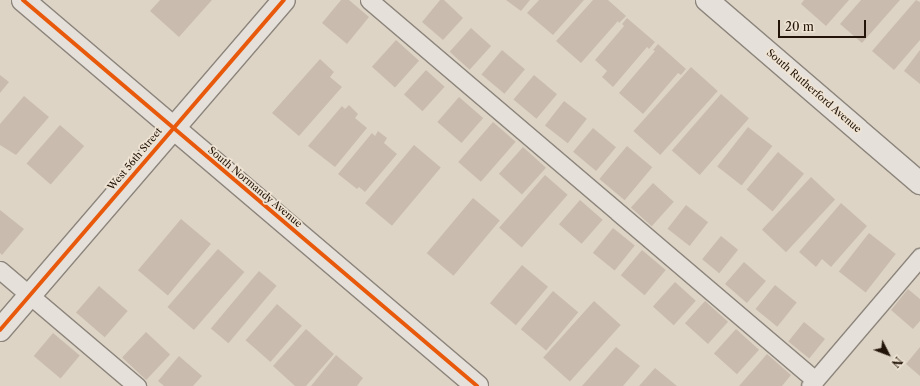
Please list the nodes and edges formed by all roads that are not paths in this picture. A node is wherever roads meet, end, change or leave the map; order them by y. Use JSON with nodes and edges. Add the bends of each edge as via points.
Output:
{"nodes":[{"id":1,"x":23,"y":0,"type":"edge"},
{"id":2,"x":284,"y":0,"type":"edge"},
{"id":3,"x":369,"y":0,"type":"edge"},
{"id":4,"x":707,"y":0,"type":"edge"},
{"id":5,"x":173,"y":127,"type":"junction"},
{"id":6,"x":920,"y":183,"type":"edge"},
{"id":7,"x":920,"y":257,"type":"edge"},
{"id":8,"x":0,"y":270,"type":"edge"},
{"id":9,"x":30,"y":295,"type":"junction"},
{"id":10,"x":0,"y":330,"type":"edge"},
{"id":11,"x":812,"y":383,"type":"edge"},
{"id":12,"x":137,"y":386,"type":"edge"},
{"id":13,"x":477,"y":386,"type":"edge"}],
"edges":[{"from":1,"to":5,"type":"street","name":"South Normandy Avenue"},
{"from":2,"to":5,"type":"street","name":"West 56th Street"},
{"from":3,"to":11,"type":"lane"},
{"from":4,"to":6,"type":"street","name":"South Rutherford Avenue"},
{"from":5,"to":9,"type":"street","name":"West 56th Street"},
{"from":5,"to":13,"type":"street","name":"South Normandy Avenue"},
{"from":7,"to":11,"type":"lane"},
{"from":8,"to":9,"type":"lane"},
{"from":9,"to":10,"type":"street","name":"West 56th Street"},
{"from":9,"to":12,"type":"lane"}]}
